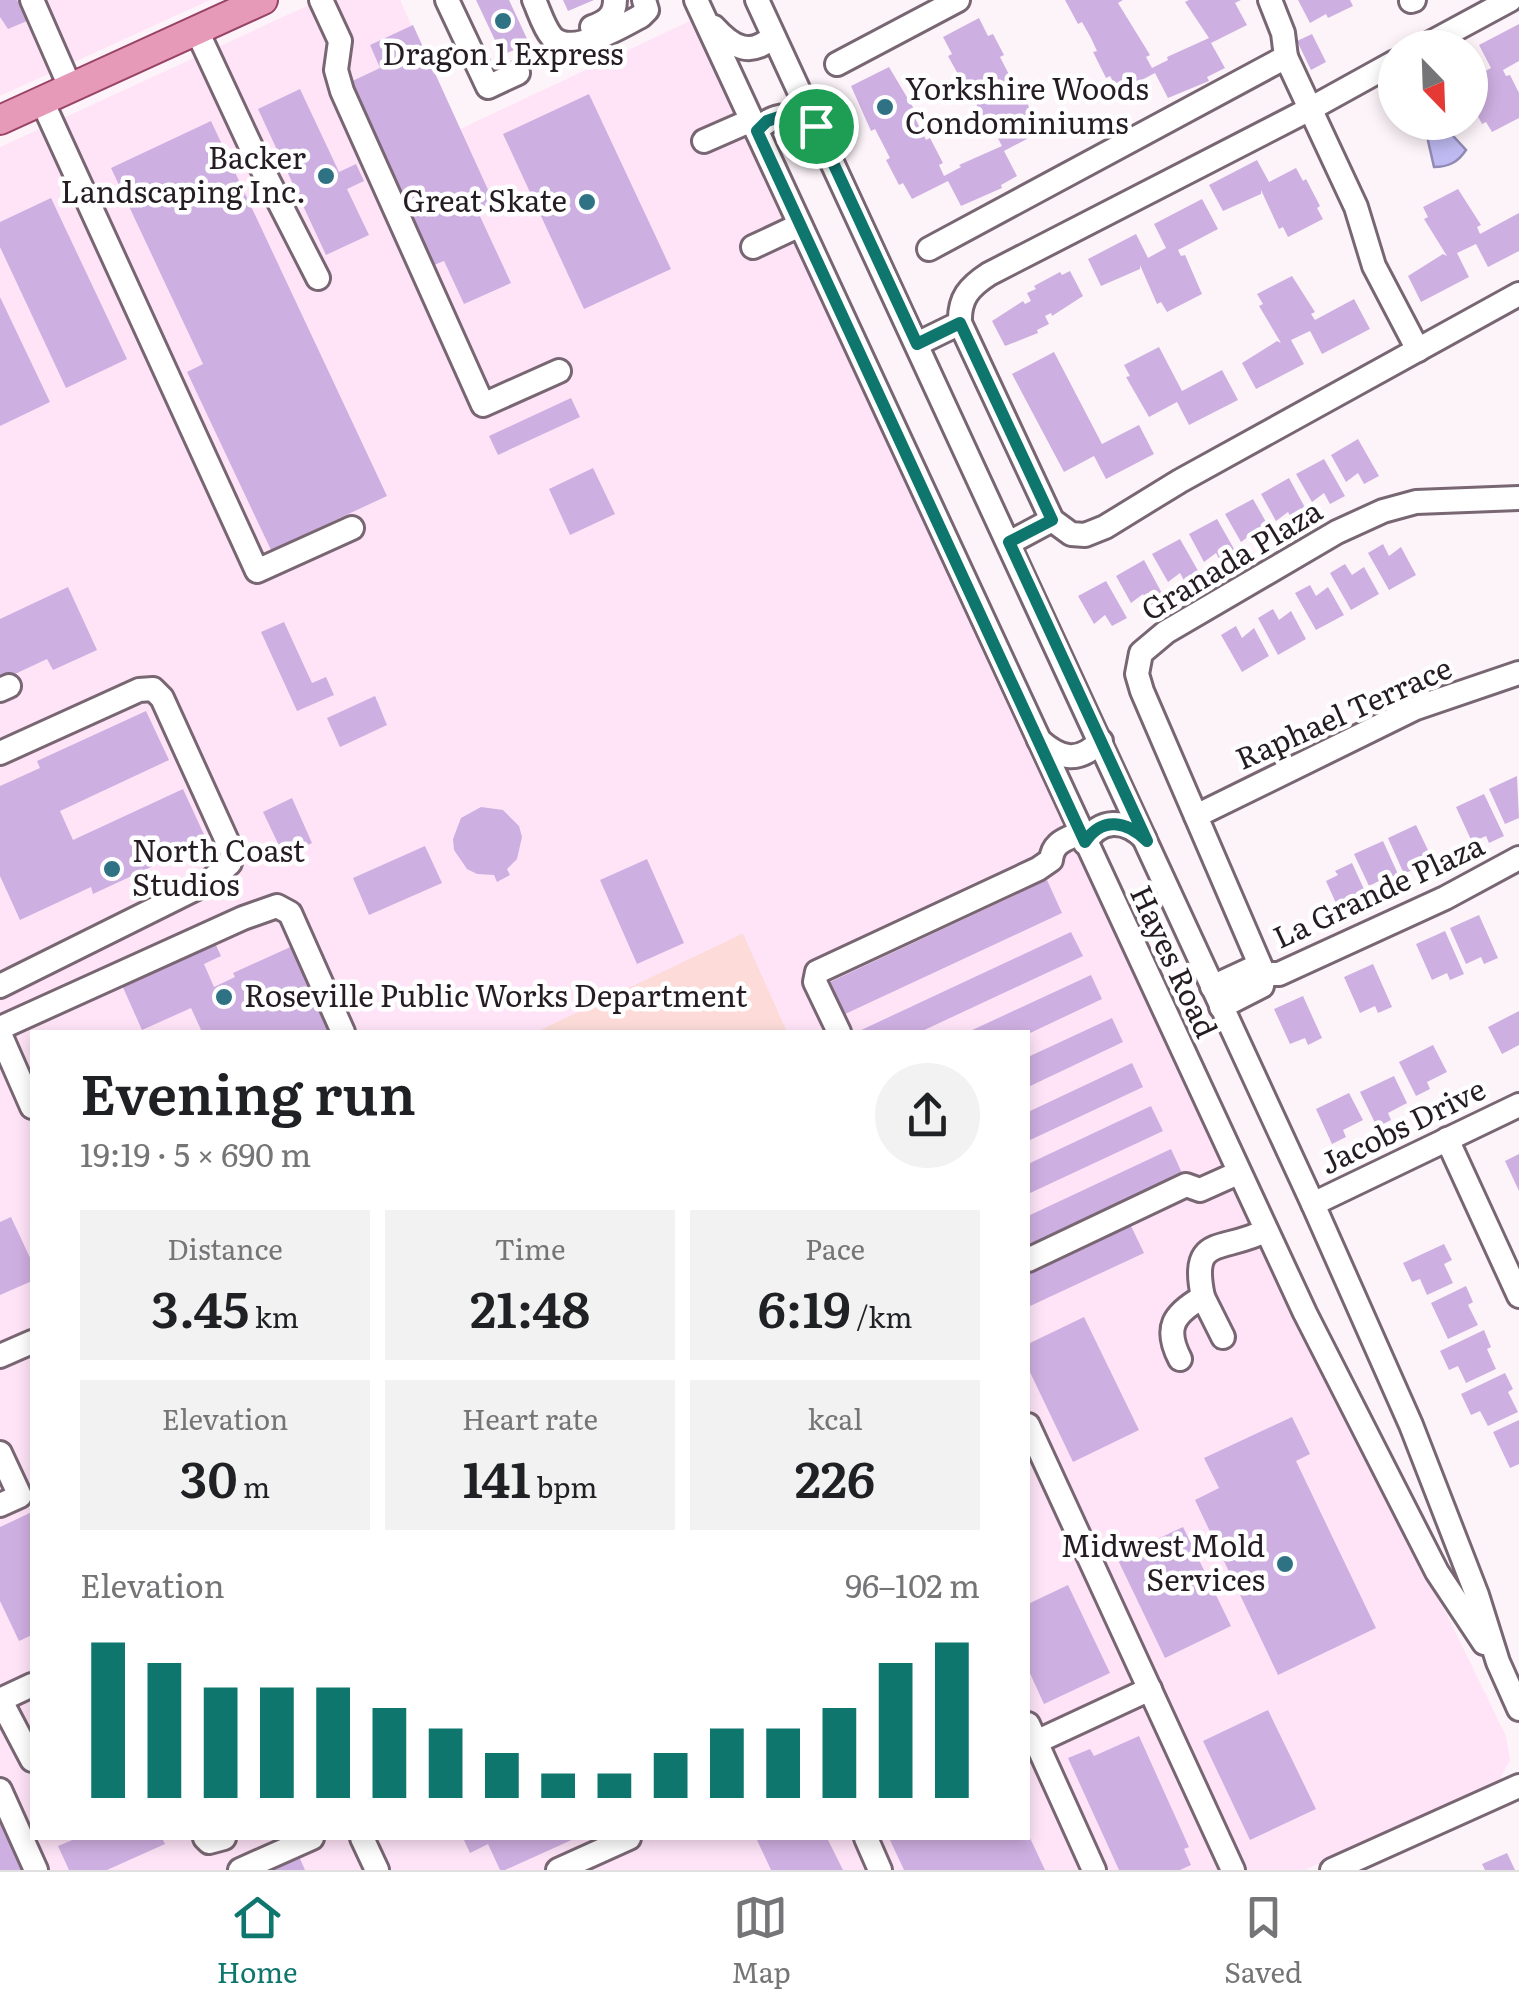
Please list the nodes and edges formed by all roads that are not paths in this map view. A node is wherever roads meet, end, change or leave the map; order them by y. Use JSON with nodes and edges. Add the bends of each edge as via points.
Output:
{"nodes":[{"id":1,"x":32,"y":0,"type":"edge"},
{"id":2,"x":263,"y":0,"type":"edge"},
{"id":3,"x":321,"y":0,"type":"edge"},
{"id":4,"x":448,"y":0,"type":"edge"},
{"id":5,"x":615,"y":0,"type":"edge"},
{"id":6,"x":644,"y":0,"type":"edge"},
{"id":7,"x":757,"y":0,"type":"edge"},
{"id":8,"x":958,"y":0,"type":"edge"},
{"id":9,"x":1270,"y":0,"type":"edge"},
{"id":10,"x":1510,"y":0,"type":"edge"},
{"id":11,"x":698,"y":4,"type":"edge"},
{"id":12,"x":538,"y":8,"type":"edge"},
{"id":13,"x":197,"y":30,"type":"junction"},
{"id":14,"x":1455,"y":30,"type":"edge"},
{"id":15,"x":773,"y":36,"type":"junction"},
{"id":16,"x":1286,"y":57,"type":"junction"},
{"id":17,"x":837,"y":64,"type":"dead end"},
{"id":18,"x":1378,"y":71,"type":"edge"},
{"id":19,"x":518,"y":74,"type":"dead end"},
{"id":20,"x":71,"y":89,"type":"junction"},
{"id":21,"x":42,"y":101,"type":"junction"},
{"id":22,"x":1310,"y":109,"type":"junction"},
{"id":23,"x":0,"y":120,"type":"edge"},
{"id":24,"x":754,"y":125,"type":"junction"},
{"id":25,"x":816,"y":126,"type":"junction"},
{"id":26,"x":704,"y":142,"type":"dead end"},
{"id":27,"x":800,"y":226,"type":"junction"},
{"id":28,"x":753,"y":248,"type":"dead end"},
{"id":29,"x":929,"y":249,"type":"dead end"},
{"id":30,"x":318,"y":278,"type":"dead end"},
{"id":31,"x":1519,"y":294,"type":"edge"},
{"id":32,"x":960,"y":323,"type":"junction"},
{"id":33,"x":917,"y":344,"type":"junction"},
{"id":34,"x":1418,"y":350,"type":"junction"},
{"id":35,"x":558,"y":371,"type":"dead end"},
{"id":36,"x":1519,"y":498,"type":"edge"},
{"id":37,"x":1052,"y":520,"type":"junction"},
{"id":38,"x":352,"y":528,"type":"dead end"},
{"id":39,"x":1009,"y":542,"type":"junction"},
{"id":40,"x":1519,"y":674,"type":"edge"},
{"id":41,"x":1036,"y":738,"type":"junction"},
{"id":42,"x":1101,"y":741,"type":"junction"},
{"id":43,"x":0,"y":753,"type":"edge"},
{"id":44,"x":1196,"y":816,"type":"junction"},
{"id":45,"x":1082,"y":838,"type":"junction"},
{"id":46,"x":1147,"y":841,"type":"junction"},
{"id":47,"x":1519,"y":858,"type":"edge"},
{"id":48,"x":1264,"y":974,"type":"junction"},
{"id":49,"x":0,"y":986,"type":"edge"},
{"id":50,"x":1216,"y":997,"type":"junction"},
{"id":51,"x":342,"y":1030,"type":"edge"},
{"id":52,"x":837,"y":1030,"type":"edge"},
{"id":53,"x":0,"y":1031,"type":"edge"},
{"id":54,"x":30,"y":1102,"type":"edge"},
{"id":55,"x":1519,"y":1104,"type":"edge"},
{"id":56,"x":1446,"y":1140,"type":"junction"},
{"id":57,"x":1238,"y":1173,"type":"junction"},
{"id":58,"x":1314,"y":1204,"type":"junction"},
{"id":59,"x":1266,"y":1232,"type":"junction"},
{"id":60,"x":1030,"y":1259,"type":"edge"},
{"id":61,"x":1519,"y":1296,"type":"edge"},
{"id":62,"x":1203,"y":1297,"type":"junction"},
{"id":63,"x":1223,"y":1337,"type":"dead end"},
{"id":64,"x":30,"y":1343,"type":"edge"},
{"id":65,"x":0,"y":1356,"type":"edge"},
{"id":66,"x":1180,"y":1359,"type":"dead end"},
{"id":67,"x":1410,"y":1426,"type":"junction"},
{"id":68,"x":1030,"y":1429,"type":"edge"},
{"id":69,"x":1372,"y":1444,"type":"junction"},
{"id":70,"x":0,"y":1453,"type":"edge"},
{"id":71,"x":0,"y":1505,"type":"edge"},
{"id":72,"x":1498,"y":1662,"type":"junction"},
{"id":73,"x":30,"y":1686,"type":"edge"},
{"id":74,"x":1150,"y":1690,"type":"junction"},
{"id":75,"x":0,"y":1700,"type":"edge"},
{"id":76,"x":1519,"y":1709,"type":"edge"},
{"id":77,"x":1032,"y":1733,"type":"edge"},
{"id":78,"x":30,"y":1756,"type":"edge"},
{"id":79,"x":1519,"y":1786,"type":"edge"},
{"id":80,"x":0,"y":1790,"type":"edge"},
{"id":81,"x":308,"y":1840,"type":"edge"},
{"id":82,"x":363,"y":1840,"type":"edge"},
{"id":83,"x":624,"y":1840,"type":"edge"},
{"id":84,"x":867,"y":1840,"type":"edge"},
{"id":85,"x":566,"y":1868,"type":"edge"},
{"id":86,"x":36,"y":1870,"type":"edge"},
{"id":87,"x":240,"y":1870,"type":"edge"},
{"id":88,"x":377,"y":1870,"type":"edge"},
{"id":89,"x":880,"y":1870,"type":"edge"},
{"id":90,"x":1094,"y":1870,"type":"edge"},
{"id":91,"x":1233,"y":1870,"type":"edge"},
{"id":92,"x":1332,"y":1870,"type":"edge"}],
"edges":[{"from":1,"to":20,"type":"street"},
{"from":2,"to":13,"type":"main road"},
{"from":3,"to":35,"type":"street","via":[[340,41],[336,70],[342,91],[483,404]]},
{"from":4,"to":19,"type":"street","via":[[488,87]]},
{"from":5,"to":12,"type":"street","via":[[610,17],[582,32]]},
{"from":6,"to":12,"type":"street","via":[[641,16],[578,46],[556,41]]},
{"from":7,"to":15,"type":"street","name":"Hayes Road"},
{"from":8,"to":17,"type":"street"},
{"from":9,"to":16,"type":"street"},
{"from":10,"to":14,"type":"street"},
{"from":11,"to":15,"type":"street","via":[[736,48],[761,46]]},
{"from":11,"to":24,"type":"street","name":"Hayes Road"},
{"from":13,"to":20,"type":"main road"},
{"from":13,"to":30,"type":"street"},
{"from":15,"to":25,"type":"street","name":"Hayes Road"},
{"from":16,"to":22,"type":"street"},
{"from":16,"to":29,"type":"street"},
{"from":18,"to":22,"type":"street"},
{"from":20,"to":21,"type":"main road"},
{"from":21,"to":23,"type":"main road"},
{"from":21,"to":38,"type":"street","via":[[257,571]]},
{"from":22,"to":32,"type":"street","via":[[976,282],[964,297]]},
{"from":22,"to":34,"type":"street","via":[[1356,207],[1374,266]]},
{"from":24,"to":25,"type":"street","via":[[782,116]]},
{"from":24,"to":26,"type":"street"},
{"from":24,"to":27,"type":"street","name":"Hayes Road"},
{"from":25,"to":33,"type":"street","name":"Hayes Road"},
{"from":27,"to":28,"type":"street"},
{"from":27,"to":41,"type":"street","name":"Hayes Road"},
{"from":31,"to":34,"type":"street"},
{"from":32,"to":33,"type":"street"},
{"from":32,"to":37,"type":"street"},
{"from":33,"to":39,"type":"street","name":"Hayes Road"},
{"from":34,"to":37,"type":"street","via":[[1105,527],[1070,534]]},
{"from":36,"to":44,"type":"street","name":"Granada Plaza","via":[[1416,502],[1383,511],[1150,643],[1137,674]]},
{"from":37,"to":39,"type":"street"},
{"from":39,"to":42,"type":"street","name":"Hayes Road"},
{"from":40,"to":44,"type":"street","name":"Raphael Terrace","via":[[1402,714]]},
{"from":41,"to":42,"type":"street","via":[[1072,758]]},
{"from":41,"to":45,"type":"street","name":"Hayes Road"},
{"from":42,"to":46,"type":"street","name":"Hayes Road"},
{"from":43,"to":49,"type":"street","via":[[153,689],[232,852],[224,872],[208,882]]},
{"from":44,"to":48,"type":"street","name":"Granada Plaza"},
{"from":45,"to":46,"type":"street","via":[[1118,823]]},
{"from":45,"to":52,"type":"street","via":[[1058,843],[1052,860],[1038,869],[816,972]]},
{"from":45,"to":57,"type":"street","name":"Hayes Road"},
{"from":46,"to":50,"type":"street","name":"Hayes Road"},
{"from":47,"to":48,"type":"street","name":"La Grande Plaza","via":[[1312,959]]},
{"from":48,"to":50,"type":"street","name":"La Grande Plaza","via":[[1262,986]]},
{"from":50,"to":58,"type":"street","name":"Hayes Road"},
{"from":51,"to":53,"type":"street","via":[[290,913],[278,906]]},
{"from":53,"to":54,"type":"street"},
{"from":55,"to":56,"type":"street","name":"Jacobs Drive"},
{"from":56,"to":58,"type":"street","name":"Jacobs Drive"},
{"from":56,"to":61,"type":"street"},
{"from":57,"to":59,"type":"street","name":"Hayes Road"},
{"from":57,"to":60,"type":"street","via":[[1200,1190],[1186,1185]]},
{"from":58,"to":67,"type":"street","name":"Hayes Road"},
{"from":59,"to":62,"type":"street","via":[[1200,1257]]},
{"from":59,"to":69,"type":"street","name":"Hayes Road"},
{"from":62,"to":63,"type":"street"},
{"from":62,"to":66,"type":"street","via":[[1185,1307],[1172,1328]]},
{"from":64,"to":65,"type":"street"},
{"from":67,"to":69,"type":"street"},
{"from":67,"to":72,"type":"street","name":"Hayes Road"},
{"from":68,"to":74,"type":"street"},
{"from":69,"to":72,"type":"street","name":"Hayes Road","via":[[1437,1572]]},
{"from":70,"to":71,"type":"street","via":[[20,1496]]},
{"from":72,"to":76,"type":"street","name":"Hayes Road"},
{"from":73,"to":75,"type":"street"},
{"from":74,"to":77,"type":"street"},
{"from":74,"to":91,"type":"street"},
{"from":75,"to":78,"type":"street"},
{"from":77,"to":90,"type":"street"},
{"from":79,"to":92,"type":"street"},
{"from":80,"to":86,"type":"street"},
{"from":81,"to":87,"type":"street"},
{"from":82,"to":88,"type":"street"},
{"from":83,"to":85,"type":"street"},
{"from":84,"to":89,"type":"street"}]}
